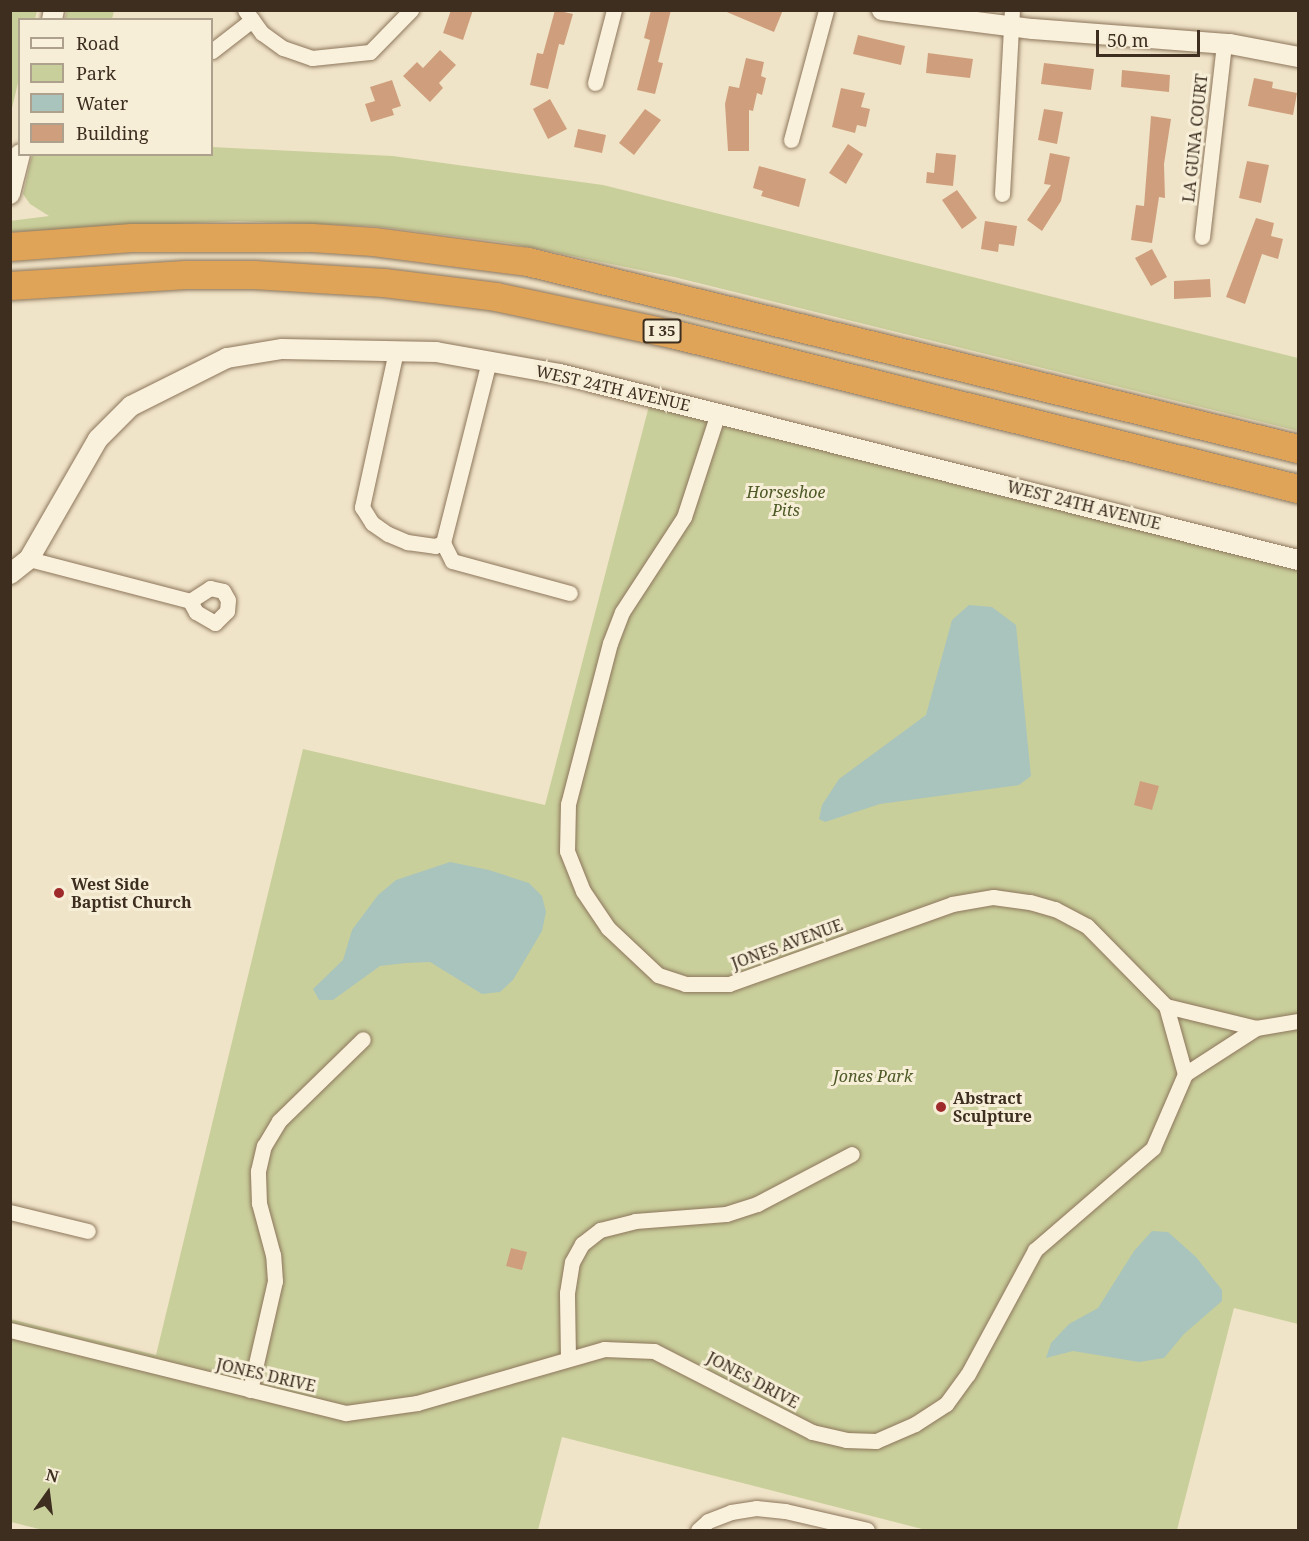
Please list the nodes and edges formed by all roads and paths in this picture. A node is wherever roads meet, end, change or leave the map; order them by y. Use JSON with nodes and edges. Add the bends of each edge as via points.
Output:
{"nodes":[{"id":1,"x":411,"y":10,"type":"edge"},
{"id":2,"x":614,"y":10,"type":"edge"},
{"id":3,"x":826,"y":10,"type":"edge"},
{"id":4,"x":882,"y":10,"type":"edge"},
{"id":5,"x":248,"y":15,"type":"edge"},
{"id":6,"x":1011,"y":19,"type":"edge"},
{"id":7,"x":1224,"y":43,"type":"junction"},
{"id":8,"x":213,"y":50,"type":"edge"},
{"id":9,"x":1299,"y":57,"type":"edge"},
{"id":10,"x":595,"y":83,"type":"dead end"},
{"id":11,"x":791,"y":140,"type":"dead end"},
{"id":12,"x":20,"y":156,"type":"edge"},
{"id":13,"x":10,"y":194,"type":"edge"},
{"id":14,"x":1002,"y":194,"type":"dead end"},
{"id":15,"x":1202,"y":237,"type":"dead end"},
{"id":16,"x":10,"y":247,"type":"edge"},
{"id":17,"x":10,"y":286,"type":"edge"},
{"id":18,"x":396,"y":351,"type":"junction"},
{"id":19,"x":489,"y":361,"type":"junction"},
{"id":20,"x":718,"y":413,"type":"junction"},
{"id":21,"x":1299,"y":449,"type":"edge"},
{"id":22,"x":1299,"y":489,"type":"edge"},
{"id":23,"x":443,"y":543,"type":"junction"},
{"id":24,"x":29,"y":560,"type":"junction"},
{"id":25,"x":1299,"y":560,"type":"edge"},
{"id":26,"x":10,"y":574,"type":"edge"},
{"id":27,"x":570,"y":593,"type":"dead end"},
{"id":28,"x":190,"y":601,"type":"dead end"},
{"id":29,"x":1166,"y":1006,"type":"junction"},
{"id":30,"x":1299,"y":1021,"type":"edge"},
{"id":31,"x":1256,"y":1028,"type":"junction"},
{"id":32,"x":363,"y":1039,"type":"dead end"},
{"id":33,"x":1185,"y":1074,"type":"junction"},
{"id":34,"x":852,"y":1154,"type":"dead end"},
{"id":35,"x":10,"y":1212,"type":"edge"},
{"id":36,"x":88,"y":1232,"type":"dead end"},
{"id":37,"x":10,"y":1330,"type":"edge"},
{"id":38,"x":568,"y":1359,"type":"junction"},
{"id":39,"x":250,"y":1390,"type":"junction"},
{"id":40,"x":698,"y":1530,"type":"edge"},
{"id":41,"x":867,"y":1530,"type":"edge"}],
"edges":[{"from":1,"to":5,"type":"street","via":[[370,52],[340,58],[312,58],[283,48]]},
{"from":2,"to":10,"type":"street"},
{"from":3,"to":11,"type":"street"},
{"from":4,"to":6,"type":"street"},
{"from":5,"to":8,"type":"street"},
{"from":6,"to":7,"type":"street"},
{"from":6,"to":14,"type":"street"},
{"from":7,"to":9,"type":"street"},
{"from":7,"to":15,"type":"street","name":"LA GUNA COURT"},
{"from":12,"to":13,"type":"street"},
{"from":16,"to":21,"type":"highway","number":"I 35","via":[[132,238],[312,238],[516,261]]},
{"from":17,"to":22,"type":"highway","number":"I 35","via":[[165,276],[254,275],[384,283],[496,297],[672,334]]},
{"from":18,"to":19,"type":"street","name":"WEST 24TH AVENUE","via":[[436,352]]},
{"from":18,"to":23,"type":"street","via":[[362,507],[372,523],[388,534],[407,542],[435,546]]},
{"from":18,"to":24,"type":"street","name":"WEST 24TH AVENUE","via":[[282,349],[227,358],[131,405],[98,440]]},
{"from":19,"to":20,"type":"street","name":"WEST 24TH AVENUE","via":[[560,374]]},
{"from":19,"to":23,"type":"street"},
{"from":20,"to":25,"type":"street","name":"WEST 24TH AVENUE"},
{"from":20,"to":29,"type":"street","name":"JONES AVENUE","via":[[684,517],[622,612],[610,643],[568,804],[567,851],[583,891],[608,927],[658,975],[685,984],[729,984],[952,904],[993,897],[1055,909],[1087,926]]},
{"from":23,"to":27,"type":"street","via":[[452,561]]},
{"from":24,"to":26,"type":"street","name":"WEST 24TH AVENUE"},
{"from":24,"to":28,"type":"street"},
{"from":29,"to":31,"type":"street"},
{"from":29,"to":33,"type":"street"},
{"from":30,"to":31,"type":"street"},
{"from":31,"to":33,"type":"street"},
{"from":32,"to":39,"type":"street","via":[[279,1121],[264,1146],[258,1171],[259,1203],[273,1255],[275,1281]]},
{"from":33,"to":38,"type":"street","name":"JONES DRIVE","via":[[1153,1148],[1035,1250],[968,1374],[946,1404],[915,1424],[876,1441],[846,1440],[812,1432],[654,1351],[604,1349]]},
{"from":34,"to":38,"type":"street","via":[[756,1204],[726,1214],[635,1221],[600,1230],[582,1244],[573,1262],[567,1293]]},
{"from":35,"to":36,"type":"street"},
{"from":37,"to":39,"type":"street","name":"JONES DRIVE"},
{"from":38,"to":39,"type":"street","name":"JONES DRIVE","via":[[417,1403],[346,1413]]},
{"from":40,"to":41,"type":"street","via":[[731,1512],[756,1508],[785,1510]]}]}
